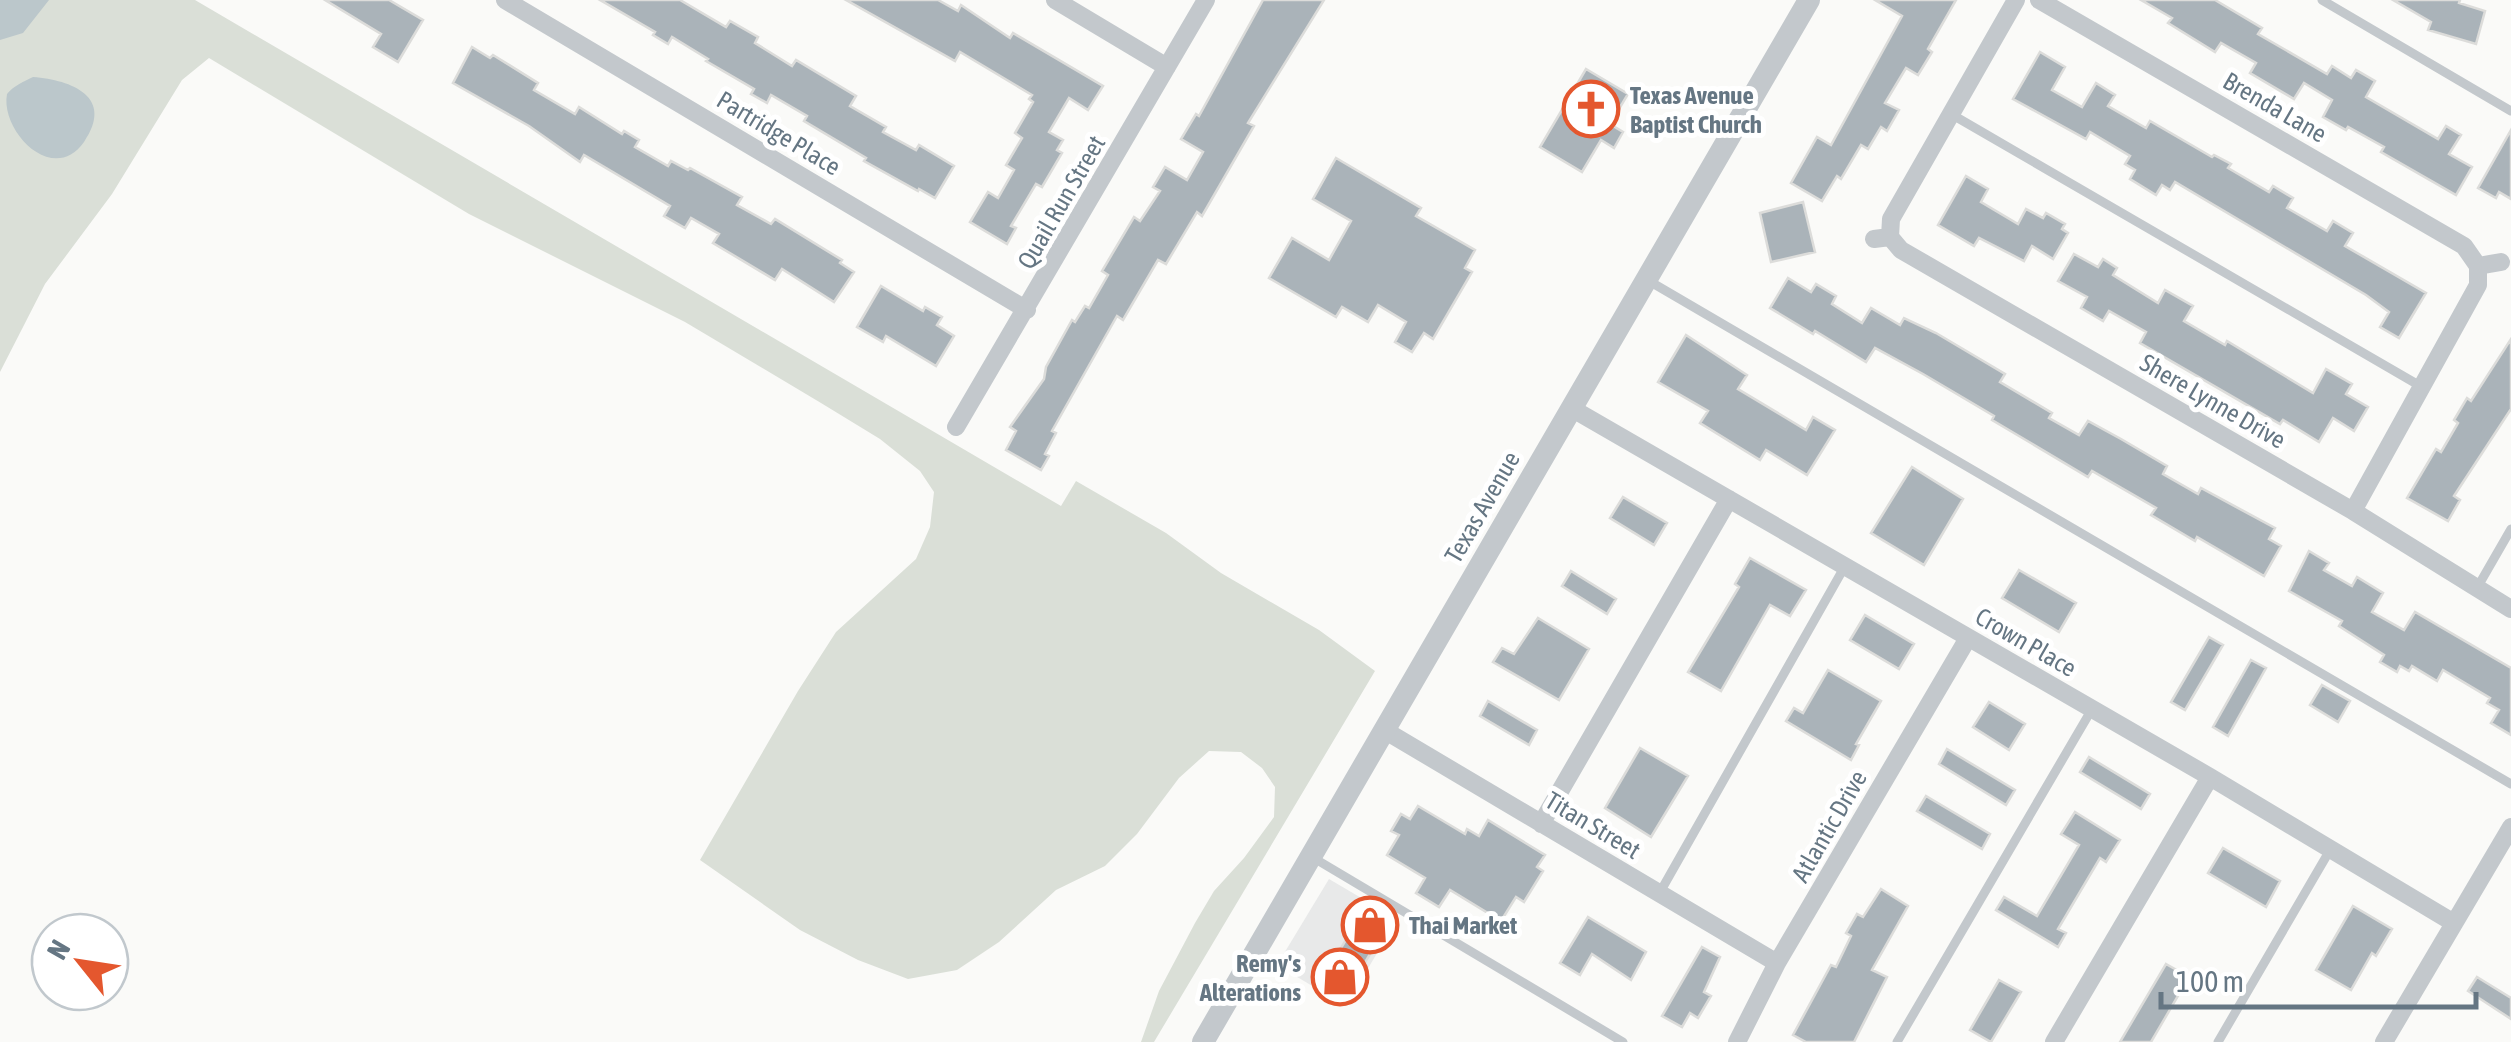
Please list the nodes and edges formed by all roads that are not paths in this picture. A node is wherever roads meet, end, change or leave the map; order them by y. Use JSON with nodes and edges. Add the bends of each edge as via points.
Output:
{"nodes":[{"id":1,"x":505,"y":0,"type":"edge"},
{"id":2,"x":1055,"y":0,"type":"edge"},
{"id":3,"x":1206,"y":0,"type":"edge"},
{"id":4,"x":1809,"y":0,"type":"edge"},
{"id":5,"x":2016,"y":0,"type":"edge"},
{"id":6,"x":2040,"y":0,"type":"edge"},
{"id":7,"x":2322,"y":0,"type":"edge"},
{"id":8,"x":1168,"y":67,"type":"junction"},
{"id":9,"x":2511,"y":111,"type":"edge"},
{"id":10,"x":1951,"y":114,"type":"junction"},
{"id":11,"x":2502,"y":262,"type":"dead end"},
{"id":12,"x":2478,"y":266,"type":"junction"},
{"id":13,"x":1646,"y":280,"type":"junction"},
{"id":14,"x":1027,"y":310,"type":"junction"},
{"id":15,"x":2422,"y":387,"type":"junction"},
{"id":16,"x":1572,"y":408,"type":"junction"},
{"id":17,"x":956,"y":427,"type":"dead end"},
{"id":18,"x":1729,"y":499,"type":"junction"},
{"id":19,"x":2353,"y":511,"type":"junction"},
{"id":20,"x":2511,"y":529,"type":"edge"},
{"id":21,"x":1845,"y":566,"type":"junction"},
{"id":22,"x":2477,"y":588,"type":"junction"},
{"id":23,"x":2511,"y":610,"type":"edge"},
{"id":24,"x":1968,"y":638,"type":"junction"},
{"id":25,"x":2092,"y":709,"type":"junction"},
{"id":26,"x":1384,"y":730,"type":"junction"},
{"id":27,"x":2210,"y":777,"type":"junction"},
{"id":28,"x":2511,"y":784,"type":"edge"},
{"id":29,"x":1541,"y":824,"type":"junction"},
{"id":30,"x":2511,"y":827,"type":"edge"},
{"id":31,"x":2330,"y":849,"type":"junction"},
{"id":32,"x":1311,"y":856,"type":"junction"},
{"id":33,"x":1660,"y":894,"type":"junction"},
{"id":34,"x":2454,"y":923,"type":"junction"},
{"id":35,"x":1777,"y":963,"type":"junction"},
{"id":36,"x":1203,"y":1042,"type":"edge"},
{"id":37,"x":1624,"y":1042,"type":"edge"},
{"id":38,"x":1736,"y":1042,"type":"edge"},
{"id":39,"x":1897,"y":1042,"type":"edge"},
{"id":40,"x":2054,"y":1042,"type":"edge"},
{"id":41,"x":2218,"y":1042,"type":"edge"},
{"id":42,"x":2384,"y":1042,"type":"edge"}],
"edges":[{"from":1,"to":14,"type":"street","name":"Partridge Place"},
{"from":2,"to":8,"type":"street"},
{"from":3,"to":8,"type":"street","name":"Quail Run Street"},
{"from":4,"to":13,"type":"street","name":"Texas Avenue"},
{"from":5,"to":10,"type":"street"},
{"from":6,"to":12,"type":"street","name":"Brenda Lane","via":[[2464,246]]},
{"from":7,"to":9,"type":"lane"},
{"from":8,"to":14,"type":"street","name":"Quail Run Street"},
{"from":10,"to":15,"type":"lane"},
{"from":10,"to":19,"type":"street","name":"Shere Lynne Drive","via":[[1882,238]]},
{"from":11,"to":12,"type":"street"},
{"from":12,"to":15,"type":"street","via":[[2478,285]]},
{"from":13,"to":16,"type":"street","name":"Texas Avenue"},
{"from":13,"to":28,"type":"lane"},
{"from":14,"to":17,"type":"street","name":"Quail Run Street"},
{"from":15,"to":19,"type":"street"},
{"from":16,"to":18,"type":"street","name":"Crown Place"},
{"from":16,"to":26,"type":"street","name":"Texas Avenue"},
{"from":18,"to":21,"type":"street","name":"Crown Place"},
{"from":18,"to":29,"type":"street"},
{"from":19,"to":22,"type":"street","name":"Shere Lynne Drive"},
{"from":20,"to":22,"type":"lane"},
{"from":21,"to":24,"type":"street","name":"Crown Place"},
{"from":21,"to":33,"type":"lane"},
{"from":22,"to":23,"type":"street","name":"Shere Lynne Drive"},
{"from":24,"to":25,"type":"street","name":"Crown Place"},
{"from":24,"to":35,"type":"street","name":"Atlantic Drive"},
{"from":25,"to":27,"type":"street","name":"Crown Place"},
{"from":25,"to":39,"type":"lane"},
{"from":26,"to":29,"type":"street","name":"Titan Street"},
{"from":26,"to":32,"type":"street","name":"Texas Avenue"},
{"from":27,"to":31,"type":"street","name":"Crown Place"},
{"from":27,"to":40,"type":"street"},
{"from":29,"to":33,"type":"street","name":"Titan Street"},
{"from":30,"to":34,"type":"street"},
{"from":31,"to":34,"type":"street","name":"Crown Place"},
{"from":31,"to":41,"type":"lane"},
{"from":32,"to":36,"type":"street","name":"Texas Avenue"},
{"from":32,"to":37,"type":"lane"},
{"from":33,"to":35,"type":"street","name":"Titan Street"},
{"from":34,"to":42,"type":"street"},
{"from":35,"to":38,"type":"street","name":"Atlantic Drive"}]}
